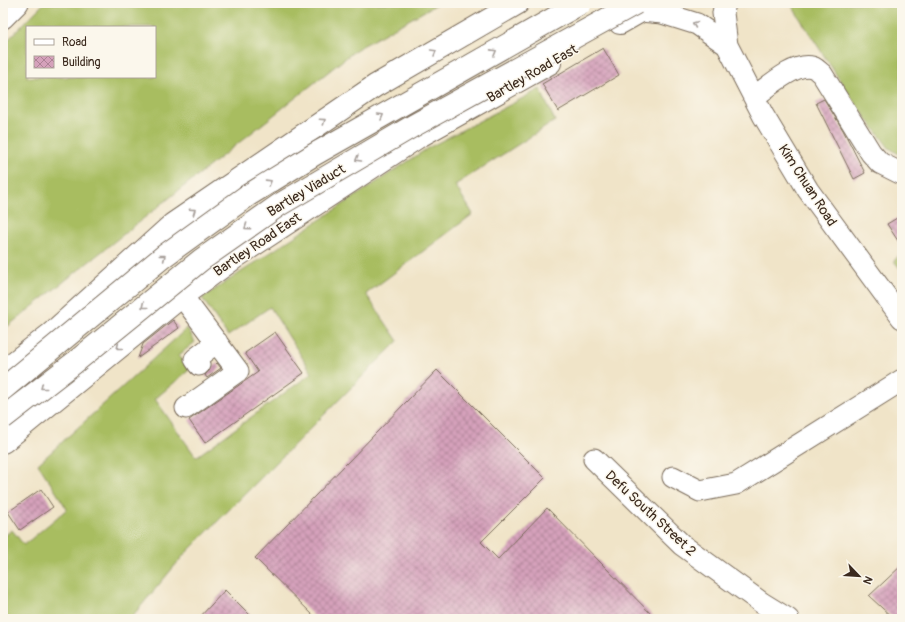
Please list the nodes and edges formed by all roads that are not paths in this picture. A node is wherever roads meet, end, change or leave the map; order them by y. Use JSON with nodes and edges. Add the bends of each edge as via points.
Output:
{"nodes":[{"id":1,"x":18,"y":3,"type":"edge"},
{"id":2,"x":518,"y":3,"type":"edge"},
{"id":3,"x":581,"y":3,"type":"edge"},
{"id":4,"x":725,"y":3,"type":"edge"},
{"id":5,"x":644,"y":6,"type":"edge"},
{"id":6,"x":3,"y":18,"type":"edge"},
{"id":7,"x":727,"y":45,"type":"junction"},
{"id":8,"x":754,"y":97,"type":"junction"},
{"id":9,"x":299,"y":138,"type":"junction"},
{"id":10,"x":902,"y":174,"type":"edge"},
{"id":11,"x":330,"y":195,"type":"junction"},
{"id":12,"x":182,"y":296,"type":"junction"},
{"id":13,"x":902,"y":318,"type":"edge"},
{"id":14,"x":217,"y":342,"type":"junction"},
{"id":15,"x":199,"y":366,"type":"dead end"},
{"id":16,"x":3,"y":371,"type":"edge"},
{"id":17,"x":902,"y":380,"type":"edge"},
{"id":18,"x":3,"y":389,"type":"edge"},
{"id":19,"x":186,"y":408,"type":"dead end"},
{"id":20,"x":3,"y":418,"type":"edge"},
{"id":21,"x":3,"y":442,"type":"edge"},
{"id":22,"x":594,"y":458,"type":"dead end"},
{"id":23,"x":673,"y":477,"type":"dead end"},
{"id":24,"x":788,"y":619,"type":"edge"}],
"edges":[{"from":1,"to":6,"type":"street"},
{"from":9,"to":2,"type":"main road","one_way":true,"via":[[375,86]]},
{"from":18,"to":3,"type":"main road","name":"Bartley Viaduct","one_way":true,"bridge":true,"via":[[164,256],[247,196],[315,154]]},
{"from":4,"to":7,"type":"street","via":[[723,13]]},
{"from":7,"to":5,"type":"street","one_way":true,"via":[[697,24]]},
{"from":5,"to":11,"type":"main road","name":"Bartley Road East","via":[[418,137]]},
{"from":5,"to":20,"type":"main road","name":"Bartley Viaduct","one_way":true,"bridge":true,"via":[[413,126],[279,205],[201,260]]},
{"from":7,"to":8,"type":"street","name":"Kim Chuan Road"},
{"from":8,"to":10,"type":"street","via":[[791,71],[802,66],[812,67],[822,74],[871,153],[880,163]]},
{"from":8,"to":13,"type":"street","name":"Kim Chuan Road","via":[[808,190]]},
{"from":9,"to":11,"type":"main road","via":[[289,166],[291,182],[310,195]]},
{"from":16,"to":9,"type":"main road","one_way":true,"via":[[52,333],[173,224]]},
{"from":11,"to":12,"type":"main road","name":"Bartley Road East","via":[[237,256]]},
{"from":12,"to":14,"type":"street"},
{"from":12,"to":21,"type":"main road","name":"Bartley Road East","one_way":true},
{"from":14,"to":15,"type":"street","via":[[194,360]]},
{"from":14,"to":19,"type":"street","via":[[238,371]]},
{"from":17,"to":23,"type":"street","via":[[736,484],[700,491]]},
{"from":22,"to":24,"type":"street","name":"Defu South Street 2","via":[[682,545]]}]}
